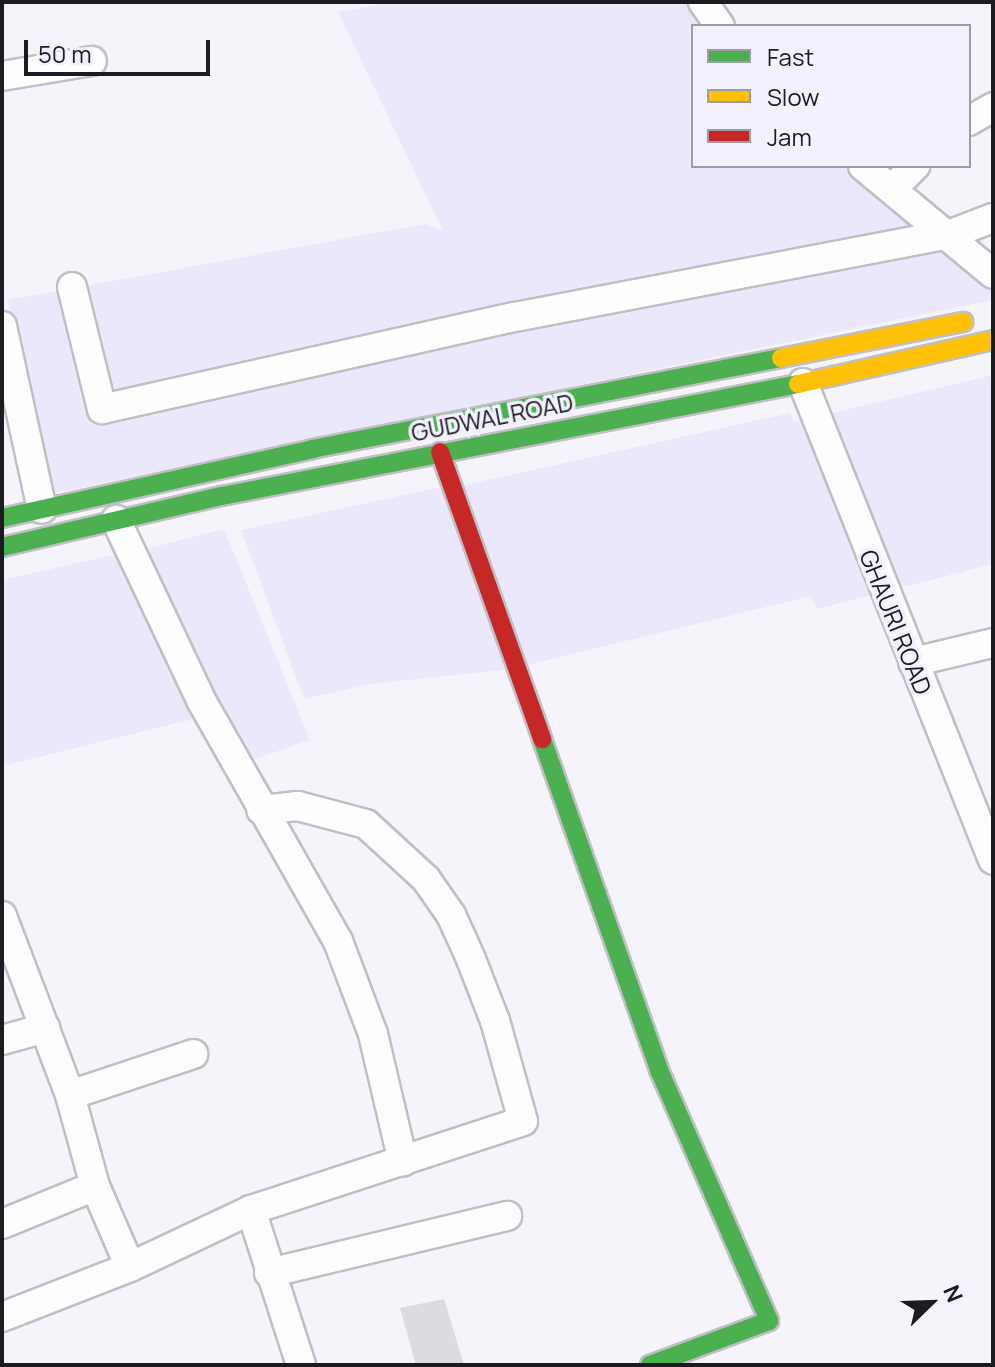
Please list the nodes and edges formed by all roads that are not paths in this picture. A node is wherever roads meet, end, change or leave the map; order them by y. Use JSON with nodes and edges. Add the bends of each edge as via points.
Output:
{"nodes":[{"id":1,"x":703,"y":2,"type":"edge"},
{"id":2,"x":719,"y":24,"type":"edge"},
{"id":3,"x":92,"y":61,"type":"dead end"},
{"id":4,"x":2,"y":76,"type":"edge"},
{"id":5,"x":993,"y":107,"type":"edge"},
{"id":6,"x":971,"y":120,"type":"edge"},
{"id":7,"x":866,"y":168,"type":"edge"},
{"id":8,"x":913,"y":168,"type":"edge"},
{"id":9,"x":892,"y":189,"type":"junction"},
{"id":10,"x":993,"y":218,"type":"edge"},
{"id":11,"x":951,"y":234,"type":"junction"},
{"id":12,"x":993,"y":274,"type":"edge"},
{"id":13,"x":72,"y":287,"type":"dead end"},
{"id":14,"x":979,"y":319,"type":"dead end"},
{"id":15,"x":2,"y":326,"type":"edge"},
{"id":16,"x":993,"y":340,"type":"edge"},
{"id":17,"x":803,"y":383,"type":"junction"},
{"id":18,"x":440,"y":452,"type":"junction"},
{"id":19,"x":42,"y":509,"type":"junction"},
{"id":20,"x":2,"y":518,"type":"edge"},
{"id":21,"x":116,"y":520,"type":"junction"},
{"id":22,"x":2,"y":547,"type":"edge"},
{"id":23,"x":993,"y":643,"type":"edge"},
{"id":24,"x":913,"y":662,"type":"junction"},
{"id":25,"x":261,"y":810,"type":"junction"},
{"id":26,"x":993,"y":860,"type":"edge"},
{"id":27,"x":2,"y":916,"type":"edge"},
{"id":28,"x":45,"y":1028,"type":"junction"},
{"id":29,"x":2,"y":1040,"type":"edge"},
{"id":30,"x":193,"y":1054,"type":"dead end"},
{"id":31,"x":70,"y":1095,"type":"junction"},
{"id":32,"x":403,"y":1162,"type":"junction"},
{"id":33,"x":95,"y":1186,"type":"junction"},
{"id":34,"x":251,"y":1210,"type":"junction"},
{"id":35,"x":507,"y":1216,"type":"dead end"},
{"id":36,"x":2,"y":1224,"type":"edge"},
{"id":37,"x":130,"y":1267,"type":"junction"},
{"id":38,"x":269,"y":1273,"type":"junction"},
{"id":39,"x":2,"y":1317,"type":"edge"},
{"id":40,"x":686,"y":1359,"type":"edge"},
{"id":41,"x":301,"y":1365,"type":"edge"},
{"id":42,"x":650,"y":1365,"type":"edge"}],
"edges":[{"from":1,"to":2,"type":"street"},
{"from":3,"to":4,"type":"street"},
{"from":5,"to":6,"type":"street"},
{"from":7,"to":9,"type":"street"},
{"from":8,"to":9,"type":"street"},
{"from":9,"to":11,"type":"street"},
{"from":10,"to":11,"type":"street"},
{"from":11,"to":12,"type":"street"},
{"from":11,"to":13,"type":"street","via":[[515,317],[102,409]]},
{"from":14,"to":19,"type":"main road","name":"GUDWAL ROAD","via":[[312,449]]},
{"from":15,"to":19,"type":"street"},
{"from":16,"to":17,"type":"main road","name":"GUDWAL ROAD"},
{"from":17,"to":18,"type":"main road","name":"GUDWAL ROAD"},
{"from":17,"to":24,"type":"street","name":"GHAURI ROAD"},
{"from":18,"to":21,"type":"main road","name":"GUDWAL ROAD"},
{"from":18,"to":40,"type":"main road","via":[[659,1070],[769,1321]]},
{"from":19,"to":20,"type":"main road","name":"GUDWAL ROAD"},
{"from":21,"to":22,"type":"main road","name":"GUDWAL ROAD"},
{"from":21,"to":25,"type":"street","via":[[201,700]]},
{"from":23,"to":24,"type":"street"},
{"from":24,"to":26,"type":"street","name":"GHAURI ROAD"},
{"from":25,"to":32,"type":"street","via":[[338,941],[373,1034]]},
{"from":25,"to":32,"type":"street","via":[[298,806],[366,824],[426,879],[451,915],[471,959],[523,1121]]},
{"from":27,"to":28,"type":"street"},
{"from":28,"to":29,"type":"street"},
{"from":28,"to":31,"type":"street"},
{"from":30,"to":31,"type":"street"},
{"from":31,"to":33,"type":"street"},
{"from":32,"to":34,"type":"street"},
{"from":33,"to":36,"type":"street"},
{"from":33,"to":37,"type":"street"},
{"from":34,"to":37,"type":"street"},
{"from":34,"to":38,"type":"street"},
{"from":35,"to":38,"type":"street"},
{"from":37,"to":39,"type":"street"},
{"from":38,"to":41,"type":"street"},
{"from":40,"to":42,"type":"main road"}]}
